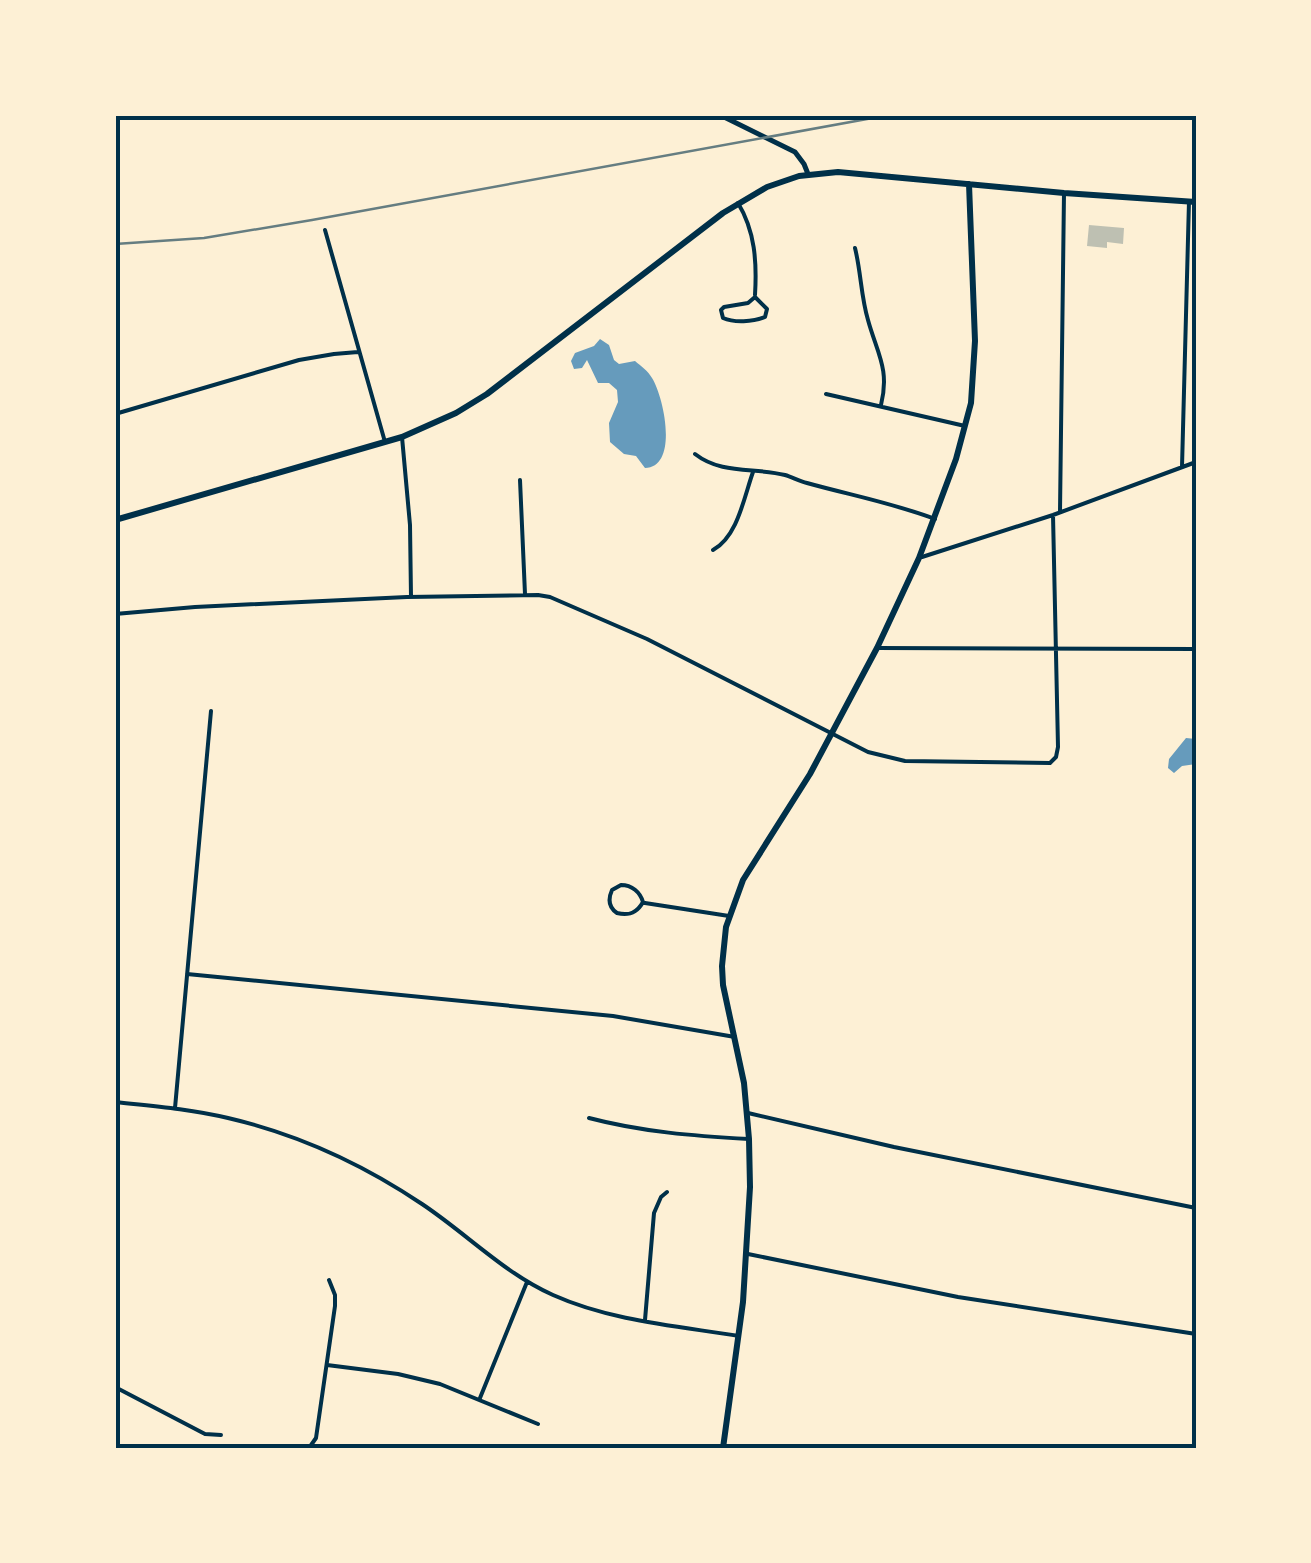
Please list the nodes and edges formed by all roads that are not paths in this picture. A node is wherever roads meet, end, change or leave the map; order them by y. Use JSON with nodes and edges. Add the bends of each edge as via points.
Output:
{"nodes":[{"id":1,"x":720,"y":115,"type":"edge"},
{"id":2,"x":808,"y":174,"type":"junction"},
{"id":3,"x":968,"y":184,"type":"junction"},
{"id":4,"x":1064,"y":193,"type":"junction"},
{"id":5,"x":1192,"y":202,"type":"edge"},
{"id":6,"x":738,"y":203,"type":"junction"},
{"id":7,"x":324,"y":230,"type":"dead end"},
{"id":8,"x":855,"y":248,"type":"dead end"},
{"id":9,"x":1187,"y":283,"type":"junction"},
{"id":10,"x":1196,"y":284,"type":"edge"},
{"id":11,"x":755,"y":296,"type":"junction"},
{"id":12,"x":358,"y":352,"type":"junction"},
{"id":13,"x":826,"y":394,"type":"dead end"},
{"id":14,"x":881,"y":405,"type":"junction"},
{"id":15,"x":115,"y":414,"type":"edge"},
{"id":16,"x":965,"y":426,"type":"junction"},
{"id":17,"x":402,"y":437,"type":"junction"},
{"id":18,"x":384,"y":442,"type":"junction"},
{"id":19,"x":695,"y":454,"type":"dead end"},
{"id":20,"x":1196,"y":462,"type":"edge"},
{"id":21,"x":1182,"y":467,"type":"junction"},
{"id":22,"x":753,"y":472,"type":"junction"},
{"id":23,"x":520,"y":480,"type":"dead end"},
{"id":24,"x":1060,"y":512,"type":"junction"},
{"id":25,"x":1052,"y":515,"type":"junction"},
{"id":26,"x":934,"y":519,"type":"junction"},
{"id":27,"x":115,"y":520,"type":"edge"},
{"id":28,"x":713,"y":550,"type":"dead end"},
{"id":29,"x":919,"y":558,"type":"junction"},
{"id":30,"x":526,"y":594,"type":"junction"},
{"id":31,"x":411,"y":597,"type":"junction"},
{"id":32,"x":115,"y":614,"type":"edge"},
{"id":33,"x":877,"y":648,"type":"junction"},
{"id":34,"x":1196,"y":649,"type":"edge"},
{"id":35,"x":1056,"y":650,"type":"junction"},
{"id":36,"x":210,"y":710,"type":"dead end"},
{"id":37,"x":832,"y":734,"type":"junction"},
{"id":38,"x":644,"y":902,"type":"junction"},
{"id":39,"x":729,"y":916,"type":"junction"},
{"id":40,"x":187,"y":974,"type":"junction"},
{"id":41,"x":735,"y":1038,"type":"junction"},
{"id":42,"x":115,"y":1102,"type":"edge"},
{"id":43,"x":175,"y":1108,"type":"junction"},
{"id":44,"x":748,"y":1113,"type":"junction"},
{"id":45,"x":589,"y":1118,"type":"dead end"},
{"id":46,"x":750,"y":1139,"type":"junction"},
{"id":47,"x":667,"y":1192,"type":"dead end"},
{"id":48,"x":1196,"y":1208,"type":"edge"},
{"id":49,"x":746,"y":1253,"type":"junction"},
{"id":50,"x":328,"y":1280,"type":"dead end"},
{"id":51,"x":527,"y":1282,"type":"junction"},
{"id":52,"x":645,"y":1320,"type":"junction"},
{"id":53,"x":1196,"y":1334,"type":"edge"},
{"id":54,"x":739,"y":1336,"type":"junction"},
{"id":55,"x":327,"y":1365,"type":"junction"},
{"id":56,"x":115,"y":1386,"type":"edge"},
{"id":57,"x":479,"y":1400,"type":"junction"},
{"id":58,"x":538,"y":1424,"type":"dead end"},
{"id":59,"x":220,"y":1435,"type":"dead end"},
{"id":60,"x":309,"y":1448,"type":"edge"},
{"id":61,"x":723,"y":1448,"type":"edge"}],
"edges":[{"from":1,"to":2,"type":"street","via":[[795,152]]},
{"from":2,"to":3,"type":"main road"},
{"from":2,"to":6,"type":"main road"},
{"from":3,"to":4,"type":"main road"},
{"from":3,"to":16,"type":"main road","via":[[975,341]]},
{"from":4,"to":5,"type":"main road"},
{"from":4,"to":24,"type":"street"},
{"from":5,"to":9,"type":"street"},
{"from":6,"to":11,"type":"street","via":[[752,232]]},
{"from":6,"to":17,"type":"main road","via":[[488,394]]},
{"from":7,"to":12,"type":"street"},
{"from":8,"to":14,"type":"street","via":[[885,368]]},
{"from":9,"to":10,"type":"street"},
{"from":9,"to":21,"type":"street"},
{"from":11,"to":11,"type":"street","via":[[724,306],[722,318],[765,317]]},
{"from":12,"to":15,"type":"street","via":[[299,360]]},
{"from":12,"to":18,"type":"street"},
{"from":13,"to":14,"type":"street"},
{"from":14,"to":16,"type":"street"},
{"from":16,"to":26,"type":"main road"},
{"from":17,"to":18,"type":"main road"},
{"from":17,"to":31,"type":"street"},
{"from":18,"to":27,"type":"main road"},
{"from":19,"to":22,"type":"street","via":[[717,467]]},
{"from":20,"to":21,"type":"street"},
{"from":21,"to":24,"type":"street"},
{"from":22,"to":26,"type":"street"},
{"from":22,"to":28,"type":"street","via":[[729,536]]},
{"from":23,"to":30,"type":"street"},
{"from":24,"to":25,"type":"street"},
{"from":25,"to":29,"type":"street"},
{"from":25,"to":35,"type":"street"},
{"from":26,"to":29,"type":"main road"},
{"from":29,"to":33,"type":"main road"},
{"from":30,"to":31,"type":"street"},
{"from":30,"to":37,"type":"street","via":[[550,597],[647,639]]},
{"from":31,"to":32,"type":"street"},
{"from":33,"to":35,"type":"street"},
{"from":33,"to":37,"type":"main road"},
{"from":34,"to":35,"type":"street"},
{"from":35,"to":37,"type":"street","via":[[1058,746],[1050,763],[905,761]]},
{"from":36,"to":40,"type":"street"},
{"from":37,"to":39,"type":"main road","via":[[758,853]]},
{"from":38,"to":38,"type":"street","via":[[621,884],[609,901],[624,915]]},
{"from":38,"to":39,"type":"street"},
{"from":39,"to":41,"type":"main road","via":[[723,985]]},
{"from":40,"to":41,"type":"street","via":[[613,1016]]},
{"from":40,"to":43,"type":"street"},
{"from":41,"to":44,"type":"main road"},
{"from":42,"to":43,"type":"street"},
{"from":43,"to":51,"type":"street","via":[[254,1124],[346,1161],[422,1204]]},
{"from":44,"to":46,"type":"main road"},
{"from":44,"to":48,"type":"street"},
{"from":45,"to":46,"type":"street"},
{"from":46,"to":49,"type":"main road"},
{"from":47,"to":52,"type":"street","via":[[654,1213]]},
{"from":49,"to":53,"type":"street","via":[[1006,1306]]},
{"from":49,"to":54,"type":"main road"},
{"from":50,"to":55,"type":"street","via":[[336,1303]]},
{"from":51,"to":52,"type":"street","via":[[592,1310]]},
{"from":51,"to":57,"type":"street"},
{"from":52,"to":54,"type":"street"},
{"from":54,"to":61,"type":"main road"},
{"from":55,"to":57,"type":"street","via":[[420,1378]]},
{"from":55,"to":60,"type":"street"},
{"from":56,"to":59,"type":"street","via":[[204,1434]]},
{"from":57,"to":58,"type":"street"}]}
